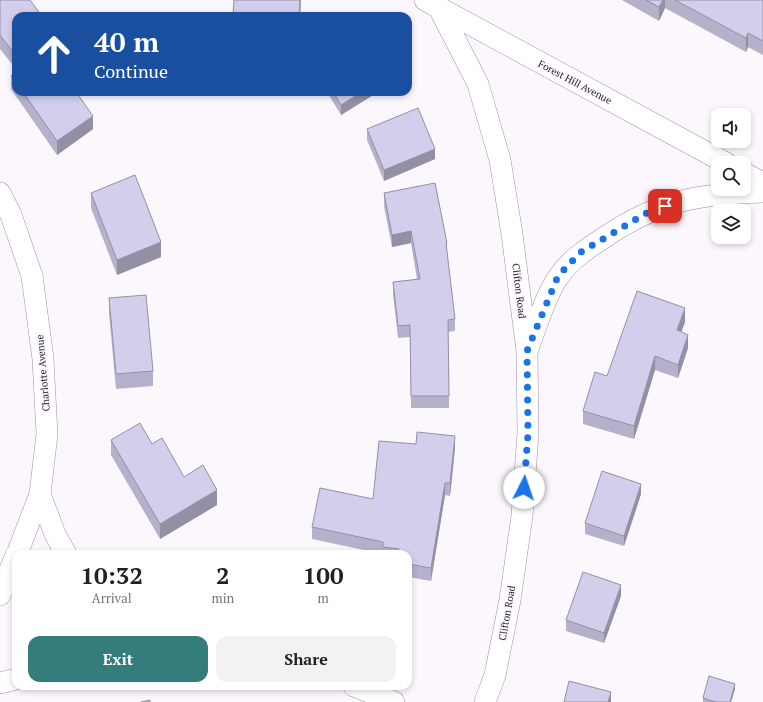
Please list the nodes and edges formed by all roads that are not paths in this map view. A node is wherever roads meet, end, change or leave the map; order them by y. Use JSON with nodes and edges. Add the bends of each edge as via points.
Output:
{"nodes":[{"id":1,"x":432,"y":4,"type":"edge"},
{"id":2,"x":713,"y":156,"type":"edge"},
{"id":3,"x":751,"y":177,"type":"edge"},
{"id":4,"x":763,"y":183,"type":"edge"},
{"id":5,"x":763,"y":192,"type":"edge"},
{"id":6,"x":0,"y":193,"type":"edge"},
{"id":7,"x":527,"y":351,"type":"junction"},
{"id":8,"x":40,"y":494,"type":"junction"},
{"id":9,"x":18,"y":550,"type":"edge"},
{"id":10,"x":64,"y":550,"type":"edge"},
{"id":11,"x":12,"y":565,"type":"edge"},
{"id":12,"x":0,"y":595,"type":"edge"},
{"id":13,"x":12,"y":680,"type":"edge"},
{"id":14,"x":0,"y":683,"type":"edge"},
{"id":15,"x":364,"y":690,"type":"edge"},
{"id":16,"x":394,"y":702,"type":"edge"},
{"id":17,"x":485,"y":702,"type":"edge"}],
"edges":[{"from":1,"to":2,"type":"street","name":"Forest Hill Avenue"},
{"from":1,"to":7,"type":"street","name":"Clifton Road","via":[[478,84],[500,160]]},
{"from":3,"to":4,"type":"street"},
{"from":5,"to":7,"type":"street","via":[[719,194],[680,200],[650,211],[581,252],[558,276]]},
{"from":6,"to":8,"type":"street","name":"Charlotte Avenue","via":[[11,215],[32,276],[42,352],[47,434]]},
{"from":7,"to":17,"type":"street","name":"Clifton Road","via":[[528,433],[522,516],[510,600],[495,675]]},
{"from":8,"to":9,"type":"street","name":"Charlotte Avenue"},
{"from":8,"to":10,"type":"street","via":[[54,534]]},
{"from":11,"to":12,"type":"street","name":"Charlotte Avenue"},
{"from":13,"to":14,"type":"street"},
{"from":15,"to":16,"type":"street"}]}
